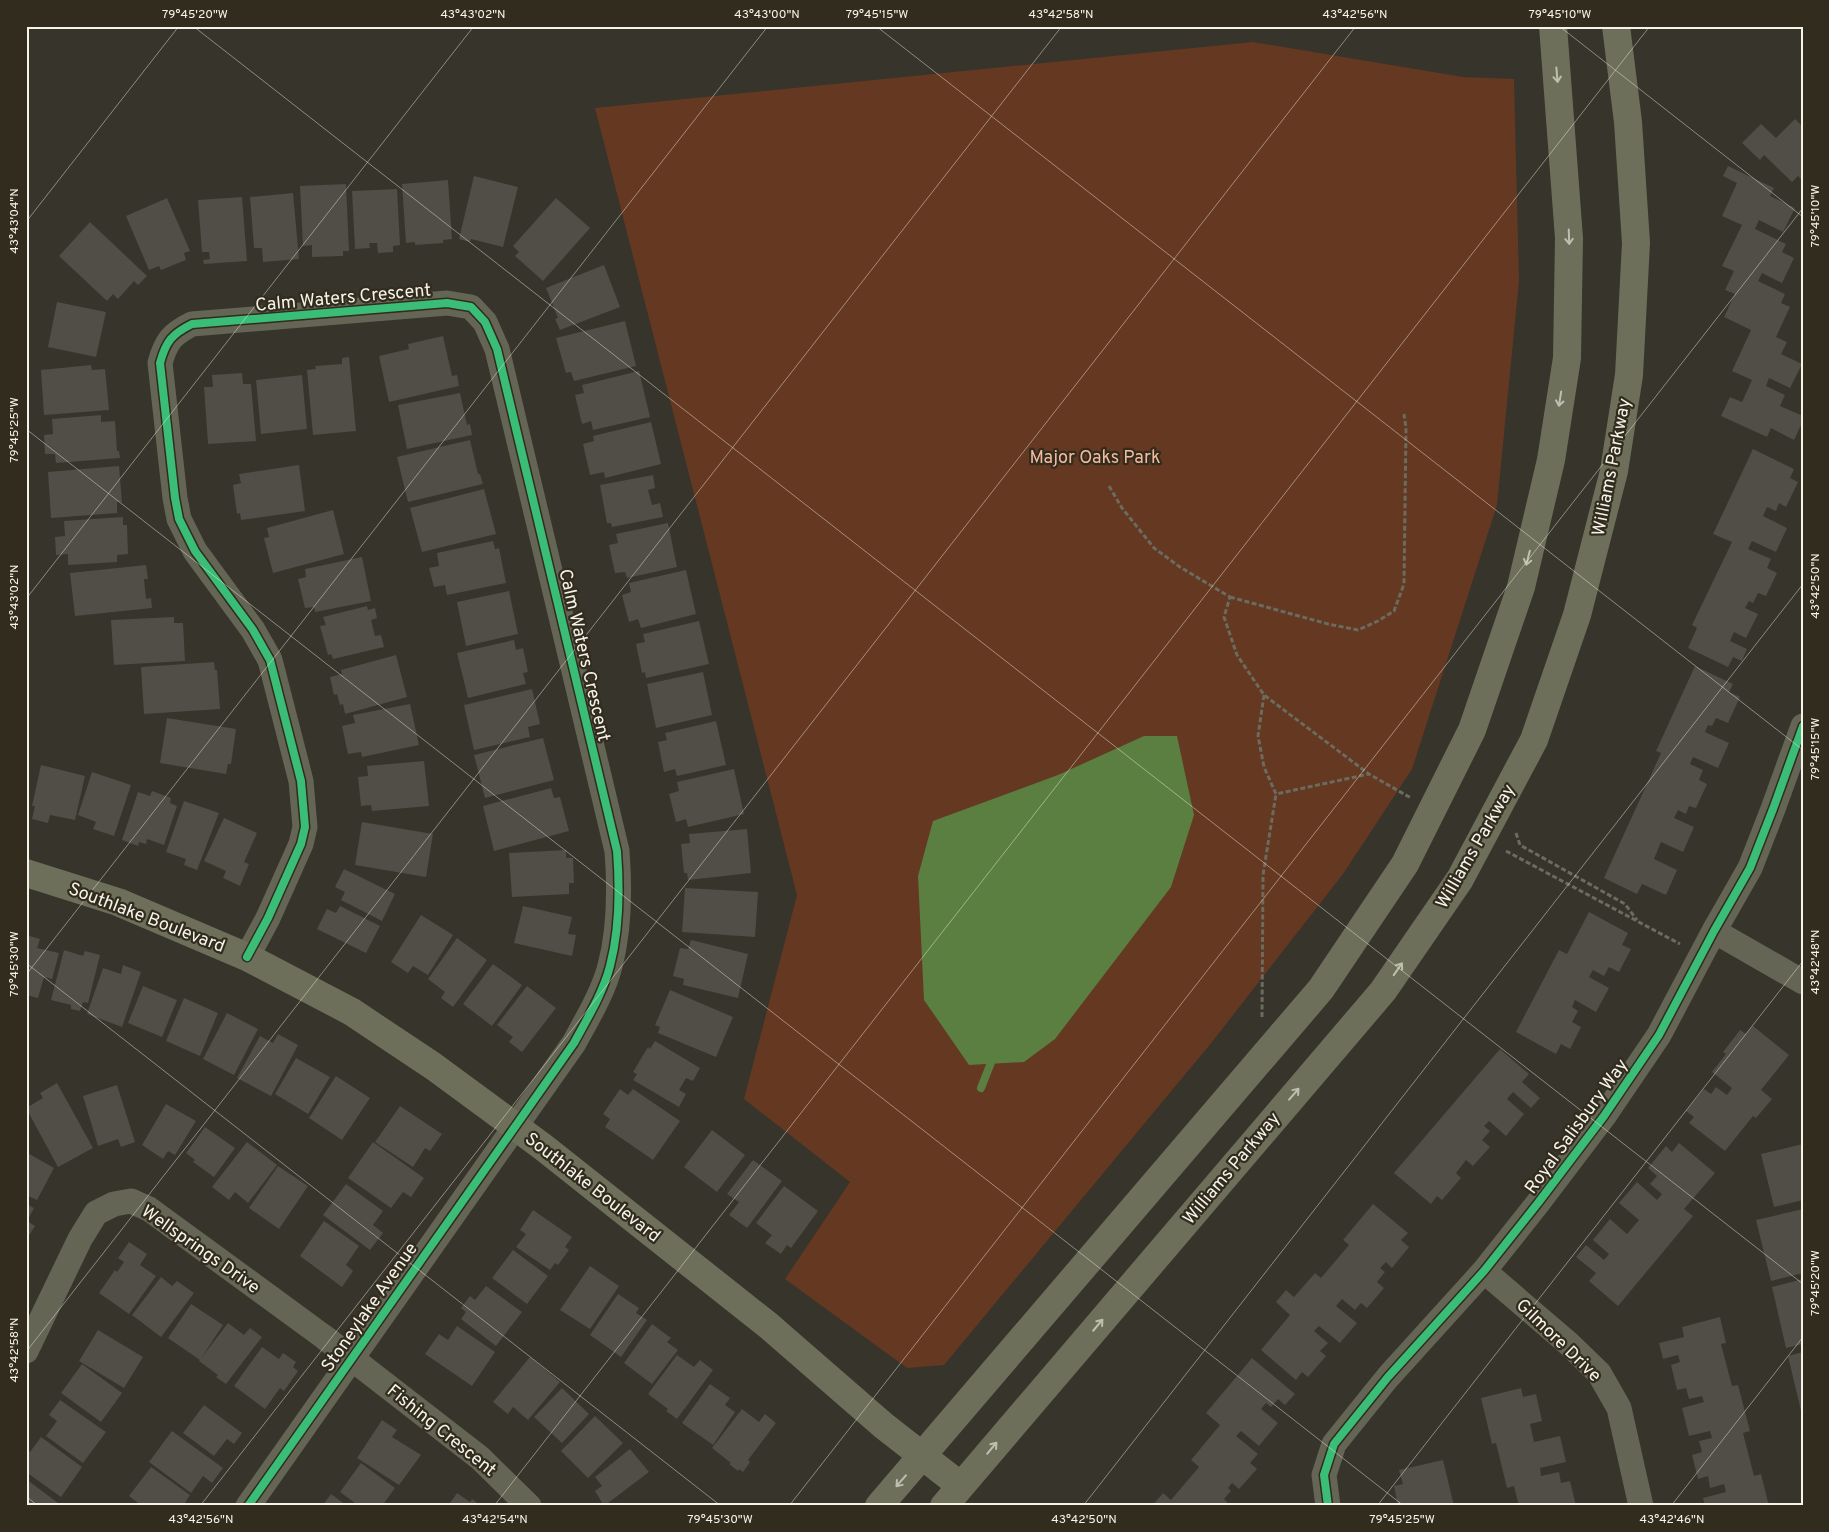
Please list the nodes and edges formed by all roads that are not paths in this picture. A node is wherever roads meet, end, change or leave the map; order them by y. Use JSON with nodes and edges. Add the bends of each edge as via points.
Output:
{"nodes":[{"id":1,"x":1553,"y":26,"type":"edge"},
{"id":2,"x":1616,"y":26,"type":"edge"},
{"id":3,"x":1803,"y":726,"type":"edge"},
{"id":4,"x":26,"y":874,"type":"edge"},
{"id":5,"x":1714,"y":931,"type":"junction"},
{"id":6,"x":248,"y":957,"type":"junction"},
{"id":7,"x":1803,"y":982,"type":"edge"},
{"id":8,"x":516,"y":1126,"type":"junction"},
{"id":9,"x":1484,"y":1271,"type":"junction"},
{"id":10,"x":26,"y":1351,"type":"edge"},
{"id":11,"x":351,"y":1358,"type":"junction"},
{"id":12,"x":923,"y":1456,"type":"junction"},
{"id":13,"x":952,"y":1496,"type":"edge"},
{"id":14,"x":248,"y":1506,"type":"edge"},
{"id":15,"x":529,"y":1506,"type":"edge"},
{"id":16,"x":880,"y":1506,"type":"edge"},
{"id":17,"x":1328,"y":1506,"type":"edge"},
{"id":18,"x":1641,"y":1506,"type":"edge"}],
"edges":[{"from":1,"to":12,"type":"main road","one_way":true,"via":[[1569,238],[1567,358],[1551,460],[1521,587],[1472,730],[1405,864],[1321,989]]},
{"from":13,"to":2,"type":"main road","name":"Williams Parkway","one_way":true,"via":[[1383,991],[1460,879],[1534,740],[1582,596],[1614,471],[1629,374],[1636,243],[1628,122]]},
{"from":3,"to":5,"type":"street","name":"Royal Salisbury Way","via":[[1750,868]]},
{"from":4,"to":6,"type":"main road","name":"Southlake Boulevard","via":[[118,902]]},
{"from":5,"to":7,"type":"street"},
{"from":5,"to":9,"type":"street","name":"Royal Salisbury Way","via":[[1659,1035],[1604,1116]]},
{"from":6,"to":8,"type":"main road","name":"Southlake Boulevard","via":[[352,1012]]},
{"from":6,"to":8,"type":"street","name":"Calm Waters Crescent","via":[[300,844],[305,827],[301,781],[270,660],[253,630],[195,551],[179,519],[160,363],[163,350],[179,330],[192,324],[447,303],[471,308],[485,322],[497,349],[616,851],[620,892],[610,968],[594,1006],[574,1043]]},
{"from":8,"to":11,"type":"street","name":"Stoneylake Avenue"},
{"from":8,"to":12,"type":"main road","name":"Southlake Boulevard","via":[[768,1326]]},
{"from":9,"to":17,"type":"street","name":"Royal Salisbury Way","via":[[1388,1377],[1334,1444],[1324,1475]]},
{"from":9,"to":18,"type":"street","name":"Gilmore Drive","via":[[1599,1373],[1619,1408]]},
{"from":10,"to":11,"type":"street","name":"Wellsprings Drive","via":[[80,1239],[96,1213],[114,1204],[131,1201],[150,1209]]},
{"from":11,"to":14,"type":"street","name":"Stoneylake Avenue"},
{"from":11,"to":15,"type":"street","name":"Fishing Crescent","via":[[480,1458]]},
{"from":12,"to":13,"type":"main road","name":"Southlake Boulevard"},
{"from":12,"to":16,"type":"main road","one_way":true}]}
